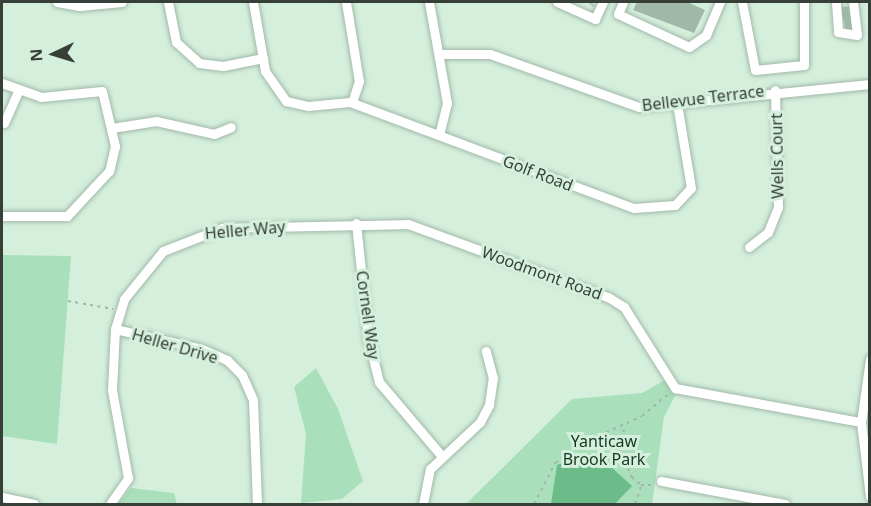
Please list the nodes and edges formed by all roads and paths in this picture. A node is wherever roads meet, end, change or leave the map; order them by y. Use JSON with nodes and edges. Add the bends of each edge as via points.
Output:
{"nodes":[{"id":1,"x":57,"y":2,"type":"edge"},
{"id":2,"x":122,"y":2,"type":"edge"},
{"id":3,"x":168,"y":2,"type":"edge"},
{"id":4,"x":253,"y":2,"type":"edge"},
{"id":5,"x":346,"y":2,"type":"edge"},
{"id":6,"x":429,"y":2,"type":"edge"},
{"id":7,"x":557,"y":2,"type":"edge"},
{"id":8,"x":603,"y":2,"type":"edge"},
{"id":9,"x":623,"y":2,"type":"edge"},
{"id":10,"x":720,"y":2,"type":"edge"},
{"id":11,"x":742,"y":2,"type":"edge"},
{"id":12,"x":804,"y":2,"type":"edge"},
{"id":13,"x":836,"y":2,"type":"edge"},
{"id":14,"x":853,"y":2,"type":"edge"},
{"id":15,"x":858,"y":2,"type":"edge"},
{"id":16,"x":591,"y":4,"type":"dead end"},
{"id":17,"x":585,"y":15,"type":"junction"},
{"id":18,"x":857,"y":35,"type":"junction"},
{"id":19,"x":439,"y":54,"type":"junction"},
{"id":20,"x":262,"y":58,"type":"junction"},
{"id":21,"x":2,"y":83,"type":"edge"},
{"id":22,"x":870,"y":84,"type":"edge"},
{"id":23,"x":775,"y":90,"type":"junction"},
{"id":24,"x":18,"y":92,"type":"junction"},
{"id":25,"x":352,"y":102,"type":"junction"},
{"id":26,"x":677,"y":104,"type":"junction"},
{"id":27,"x":4,"y":123,"type":"dead end"},
{"id":28,"x":231,"y":127,"type":"dead end"},
{"id":29,"x":112,"y":128,"type":"junction"},
{"id":30,"x":440,"y":135,"type":"junction"},
{"id":31,"x":2,"y":216,"type":"edge"},
{"id":32,"x":357,"y":223,"type":"junction"},
{"id":33,"x":750,"y":247,"type":"dead end"},
{"id":34,"x":68,"y":301,"type":"dead end"},
{"id":35,"x":119,"y":312,"type":"junction"},
{"id":36,"x":115,"y":329,"type":"junction"},
{"id":37,"x":486,"y":351,"type":"dead end"},
{"id":38,"x":870,"y":359,"type":"edge"},
{"id":39,"x":675,"y":388,"type":"junction"},
{"id":40,"x":861,"y":422,"type":"junction"},
{"id":41,"x":626,"y":424,"type":"junction"},
{"id":42,"x":579,"y":445,"type":"junction"},
{"id":43,"x":619,"y":448,"type":"junction"},
{"id":44,"x":441,"y":455,"type":"junction"},
{"id":45,"x":662,"y":481,"type":"joint"},
{"id":46,"x":641,"y":485,"type":"junction"},
{"id":47,"x":870,"y":496,"type":"edge"},
{"id":48,"x":2,"y":497,"type":"edge"},
{"id":49,"x":34,"y":504,"type":"edge"},
{"id":50,"x":111,"y":504,"type":"edge"},
{"id":51,"x":257,"y":504,"type":"edge"},
{"id":52,"x":423,"y":504,"type":"edge"},
{"id":53,"x":534,"y":504,"type":"edge"},
{"id":54,"x":635,"y":504,"type":"edge"},
{"id":55,"x":785,"y":504,"type":"edge"}],
"edges":[{"from":1,"to":2,"type":"street","via":[[80,6]]},
{"from":3,"to":20,"type":"street","via":[[176,42],[199,63],[223,66]]},
{"from":4,"to":20,"type":"street"},
{"from":5,"to":25,"type":"street","via":[[359,81]]},
{"from":6,"to":19,"type":"street"},
{"from":7,"to":17,"type":"street"},
{"from":8,"to":17,"type":"street","via":[[595,19]]},
{"from":9,"to":10,"type":"street","via":[[618,14],[689,47],[706,35]]},
{"from":11,"to":12,"type":"street","via":[[755,70],[804,65]]},
{"from":13,"to":18,"type":"street","via":[[838,32]]},
{"from":14,"to":18,"type":"street"},
{"from":15,"to":18,"type":"street"},
{"from":16,"to":17,"type":"street"},
{"from":19,"to":26,"type":"street","name":"Bellevue Terrace","via":[[490,54],[622,104]]},
{"from":19,"to":30,"type":"street","via":[[447,103]]},
{"from":20,"to":25,"type":"street","name":"Golf Road","via":[[278,94],[297,105]]},
{"from":21,"to":24,"type":"street"},
{"from":22,"to":23,"type":"street","name":"Bellevue Terrace"},
{"from":23,"to":26,"type":"street","name":"Bellevue Terrace"},
{"from":23,"to":33,"type":"street","name":"Wells Court","via":[[778,207],[768,232]]},
{"from":24,"to":27,"type":"street"},
{"from":24,"to":29,"type":"street","via":[[41,97],[98,90],[107,98]]},
{"from":25,"to":30,"type":"street","name":"Golf Road"},
{"from":26,"to":30,"type":"street","name":"Golf Road","via":[[693,182],[685,198],[662,209],[627,206]]},
{"from":28,"to":29,"type":"street","via":[[214,134],[156,122]]},
{"from":29,"to":31,"type":"street","via":[[111,166],[74,211],[54,220]]},
{"from":32,"to":35,"type":"street","name":"Heller Way","via":[[197,234],[145,268]]},
{"from":32,"to":39,"type":"street","name":"Woodmont Road","via":[[408,224],[608,297],[624,307]]},
{"from":32,"to":44,"type":"street","name":"Cornell Way","via":[[368,338],[379,382],[396,409]]},
{"from":34,"to":35,"type":"path"},
{"from":35,"to":36,"type":"street","name":"Heller Way"},
{"from":36,"to":50,"type":"street","name":"Heller Way","via":[[112,390],[129,466],[124,490]]},
{"from":36,"to":51,"type":"street","name":"Heller Drive","via":[[202,350],[227,360],[242,375],[253,400]]},
{"from":37,"to":44,"type":"street","via":[[493,378],[489,405],[480,422]]},
{"from":38,"to":40,"type":"street"},
{"from":39,"to":40,"type":"street"},
{"from":39,"to":41,"type":"path"},
{"from":40,"to":47,"type":"street"},
{"from":41,"to":42,"type":"path"},
{"from":41,"to":43,"type":"path"},
{"from":42,"to":43,"type":"path"},
{"from":42,"to":53,"type":"path","via":[[555,463]]},
{"from":43,"to":46,"type":"path","via":[[632,477]]},
{"from":44,"to":52,"type":"street","via":[[425,481]]},
{"from":45,"to":46,"type":"path"},
{"from":45,"to":55,"type":"street"},
{"from":46,"to":54,"type":"path"},
{"from":48,"to":49,"type":"street"}]}
